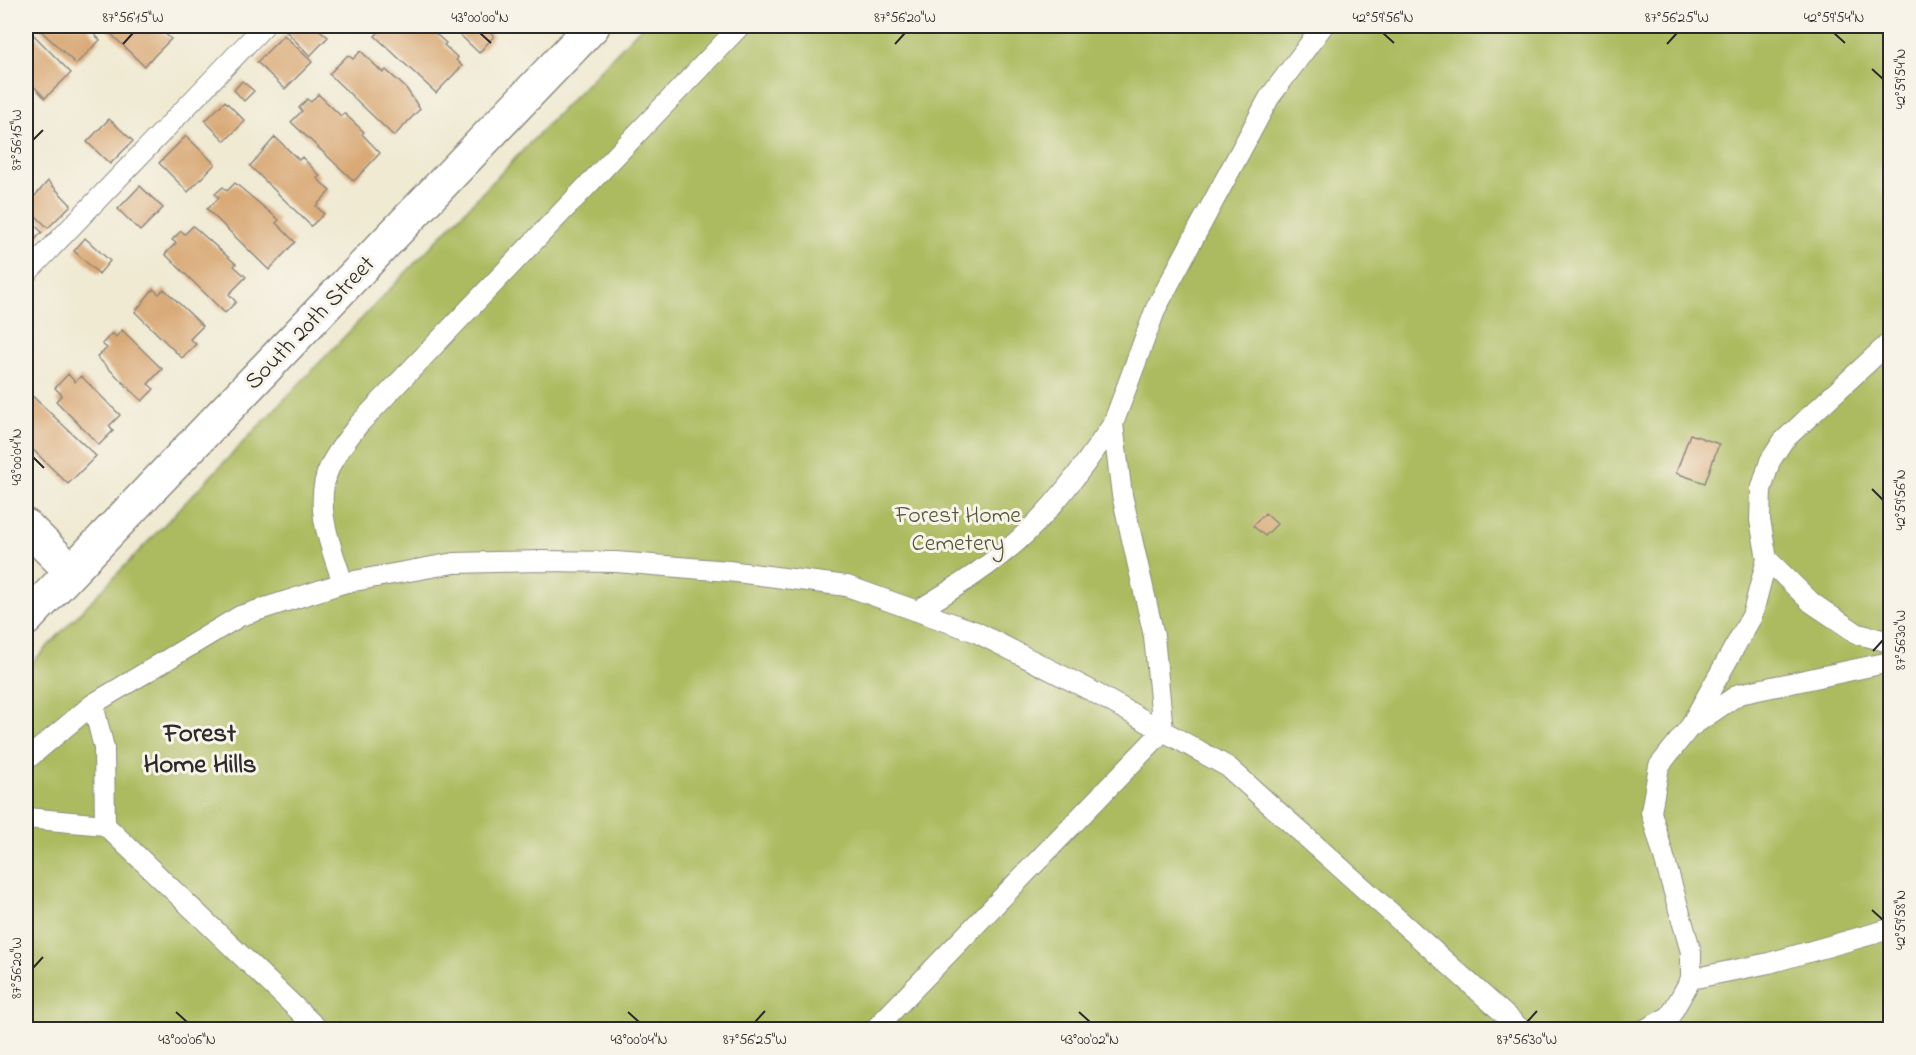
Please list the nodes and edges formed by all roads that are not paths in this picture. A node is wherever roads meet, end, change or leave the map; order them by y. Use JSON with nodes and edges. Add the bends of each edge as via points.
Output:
{"nodes":[{"id":1,"x":264,"y":26,"type":"edge"},
{"id":2,"x":593,"y":26,"type":"edge"},
{"id":3,"x":740,"y":26,"type":"edge"},
{"id":4,"x":1323,"y":26,"type":"edge"},
{"id":5,"x":26,"y":274,"type":"edge"},
{"id":6,"x":1890,"y":342,"type":"edge"},
{"id":7,"x":1113,"y":424,"type":"junction"},
{"id":8,"x":26,"y":526,"type":"edge"},
{"id":9,"x":1767,"y":559,"type":"junction"},
{"id":10,"x":71,"y":571,"type":"junction"},
{"id":11,"x":343,"y":583,"type":"junction"},
{"id":12,"x":917,"y":611,"type":"junction"},
{"id":13,"x":26,"y":619,"type":"edge"},
{"id":14,"x":1890,"y":642,"type":"edge"},
{"id":15,"x":1890,"y":662,"type":"edge"},
{"id":16,"x":93,"y":704,"type":"junction"},
{"id":17,"x":1689,"y":728,"type":"junction"},
{"id":18,"x":1163,"y":731,"type":"junction"},
{"id":19,"x":26,"y":760,"type":"edge"},
{"id":20,"x":26,"y":818,"type":"edge"},
{"id":21,"x":105,"y":825,"type":"junction"},
{"id":22,"x":1890,"y":929,"type":"edge"},
{"id":23,"x":1691,"y":979,"type":"junction"},
{"id":24,"x":1672,"y":1023,"type":"edge"},
{"id":25,"x":319,"y":1029,"type":"edge"},
{"id":26,"x":874,"y":1029,"type":"edge"},
{"id":27,"x":1522,"y":1029,"type":"edge"},
{"id":28,"x":1644,"y":1029,"type":"edge"}],
"edges":[{"from":1,"to":5,"type":"lane"},
{"from":2,"to":10,"type":"street","name":"South 20th Street"},
{"from":3,"to":11,"type":"lane","via":[[358,424],[330,467],[323,498],[325,530]]},
{"from":4,"to":7,"type":"lane","via":[[1269,98],[1156,308]]},
{"from":6,"to":9,"type":"lane","via":[[1783,441],[1770,461],[1761,490],[1760,520]]},
{"from":7,"to":12,"type":"lane","via":[[1082,469],[1025,534],[960,585]]},
{"from":7,"to":18,"type":"lane","via":[[1122,495],[1154,636]]},
{"from":8,"to":10,"type":"street"},
{"from":9,"to":14,"type":"lane","via":[[1812,603],[1858,634]]},
{"from":9,"to":17,"type":"lane","via":[[1752,616]]},
{"from":10,"to":13,"type":"street","name":"South 20th Street"},
{"from":11,"to":12,"type":"lane","via":[[454,562],[616,561],[847,586]]},
{"from":11,"to":16,"type":"lane","via":[[240,616]]},
{"from":12,"to":18,"type":"lane","via":[[976,632]]},
{"from":15,"to":17,"type":"lane","via":[[1739,694]]},
{"from":16,"to":19,"type":"lane"},
{"from":16,"to":21,"type":"lane","via":[[104,748]]},
{"from":17,"to":23,"type":"lane","via":[[1659,766],[1652,812],[1691,952]]},
{"from":18,"to":26,"type":"lane"},
{"from":18,"to":27,"type":"lane","via":[[1228,767]]},
{"from":20,"to":21,"type":"lane"},
{"from":21,"to":25,"type":"lane"},
{"from":22,"to":23,"type":"lane","via":[[1769,963]]},
{"from":23,"to":24,"type":"lane"},
{"from":24,"to":28,"type":"lane"}]}
